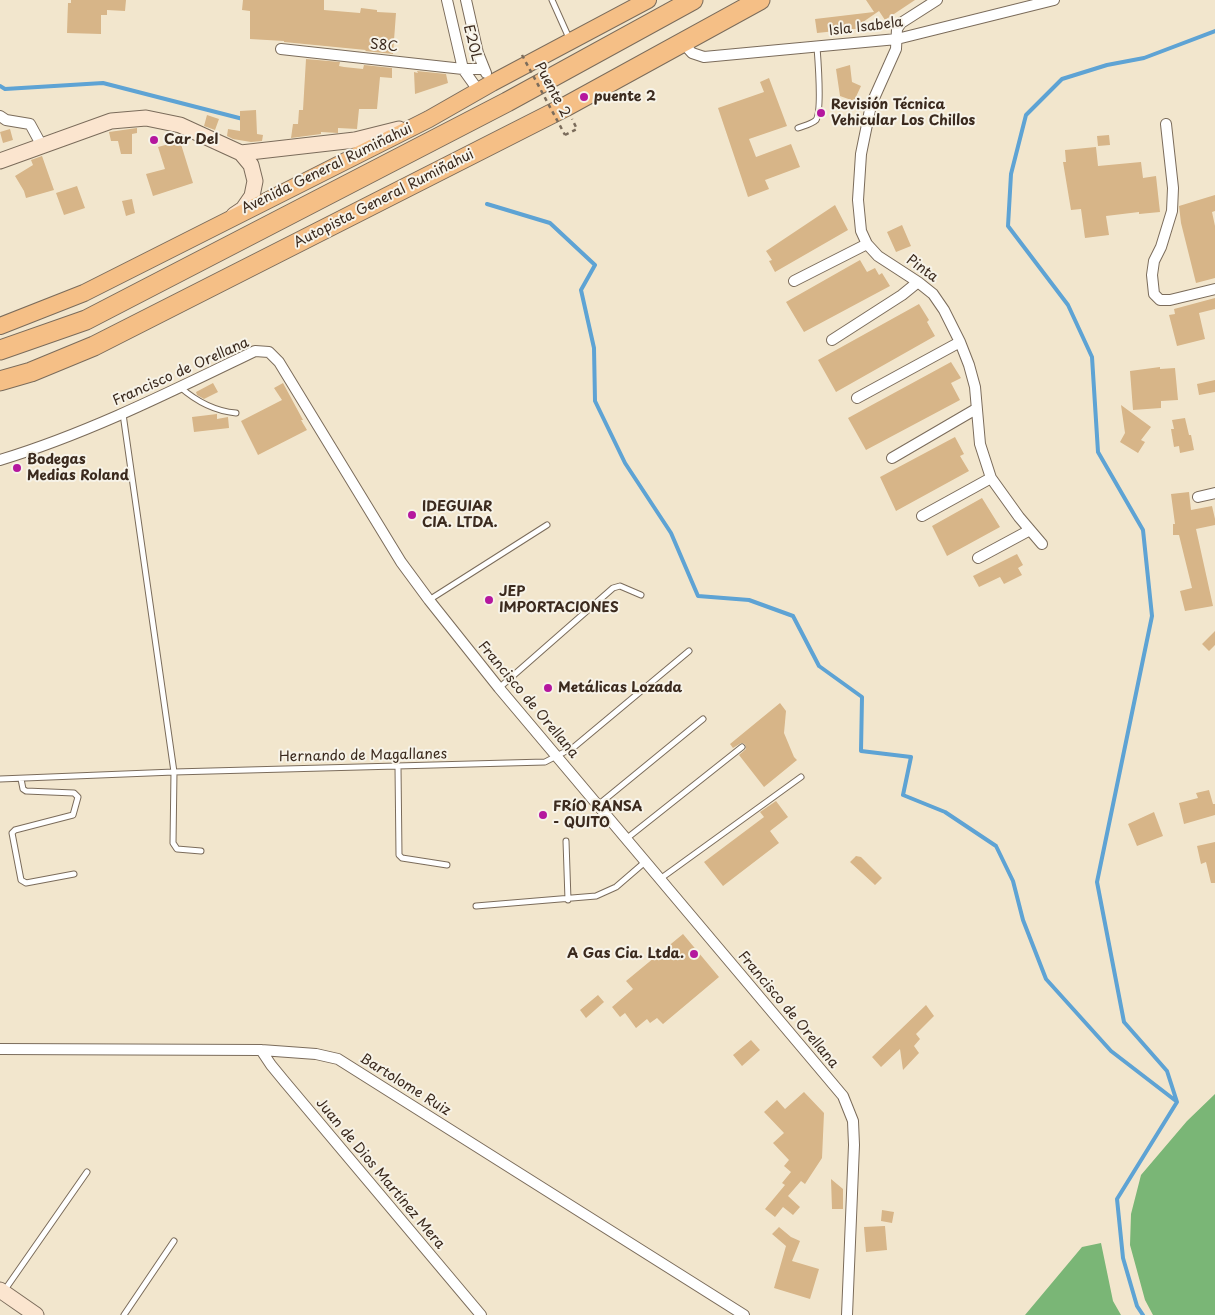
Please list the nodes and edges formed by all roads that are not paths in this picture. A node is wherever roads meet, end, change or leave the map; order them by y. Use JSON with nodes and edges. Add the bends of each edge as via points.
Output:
{"nodes":[{"id":1,"x":448,"y":0,"type":"edge"},
{"id":2,"x":466,"y":0,"type":"edge"},
{"id":3,"x":552,"y":0,"type":"edge"},
{"id":4,"x":648,"y":0,"type":"edge"},
{"id":5,"x":693,"y":0,"type":"edge"},
{"id":6,"x":760,"y":0,"type":"edge"},
{"id":7,"x":937,"y":0,"type":"edge"},
{"id":8,"x":1054,"y":0,"type":"edge"},
{"id":9,"x":631,"y":4,"type":"edge"},
{"id":10,"x":897,"y":39,"type":"junction"},
{"id":11,"x":571,"y":41,"type":"junction"},
{"id":12,"x":683,"y":43,"type":"junction"},
{"id":13,"x":817,"y":47,"type":"junction"},
{"id":14,"x":281,"y":49,"type":"dead end"},
{"id":15,"x":463,"y":69,"type":"junction"},
{"id":16,"x":484,"y":81,"type":"junction"},
{"id":17,"x":0,"y":116,"type":"edge"},
{"id":18,"x":428,"y":119,"type":"junction"},
{"id":19,"x":1166,"y":124,"type":"dead end"},
{"id":20,"x":798,"y":128,"type":"dead end"},
{"id":21,"x":42,"y":146,"type":"junction"},
{"id":22,"x":241,"y":153,"type":"junction"},
{"id":23,"x":0,"y":161,"type":"edge"},
{"id":24,"x":230,"y":217,"type":"junction"},
{"id":25,"x":867,"y":244,"type":"junction"},
{"id":26,"x":794,"y":282,"type":"dead end"},
{"id":27,"x":918,"y":282,"type":"junction"},
{"id":28,"x":1215,"y":289,"type":"edge"},
{"id":29,"x":0,"y":326,"type":"edge"},
{"id":30,"x":832,"y":340,"type":"dead end"},
{"id":31,"x":960,"y":342,"type":"junction"},
{"id":32,"x":0,"y":350,"type":"edge"},
{"id":33,"x":0,"y":381,"type":"edge"},
{"id":34,"x":180,"y":387,"type":"junction"},
{"id":35,"x":857,"y":398,"type":"dead end"},
{"id":36,"x":976,"y":409,"type":"junction"},
{"id":37,"x":236,"y":413,"type":"dead end"},
{"id":38,"x":123,"y":414,"type":"junction"},
{"id":39,"x":892,"y":458,"type":"dead end"},
{"id":40,"x":0,"y":460,"type":"edge"},
{"id":41,"x":990,"y":478,"type":"junction"},
{"id":42,"x":1215,"y":493,"type":"edge"},
{"id":43,"x":1198,"y":497,"type":"dead end"},
{"id":44,"x":922,"y":516,"type":"dead end"},
{"id":45,"x":547,"y":525,"type":"dead end"},
{"id":46,"x":1030,"y":530,"type":"junction"},
{"id":47,"x":1042,"y":544,"type":"dead end"},
{"id":48,"x":978,"y":558,"type":"dead end"},
{"id":49,"x":641,"y":595,"type":"dead end"},
{"id":50,"x":429,"y":600,"type":"junction"},
{"id":51,"x":689,"y":651,"type":"dead end"},
{"id":52,"x":499,"y":688,"type":"junction"},
{"id":53,"x":703,"y":718,"type":"dead end"},
{"id":54,"x":742,"y":747,"type":"dead end"},
{"id":55,"x":556,"y":756,"type":"junction"},
{"id":56,"x":398,"y":767,"type":"junction"},
{"id":57,"x":174,"y":772,"type":"junction"},
{"id":58,"x":801,"y":777,"type":"dead end"},
{"id":59,"x":21,"y":778,"type":"junction"},
{"id":60,"x":0,"y":779,"type":"edge"},
{"id":61,"x":598,"y":805,"type":"junction"},
{"id":62,"x":626,"y":839,"type":"junction"},
{"id":63,"x":566,"y":841,"type":"dead end"},
{"id":64,"x":201,"y":851,"type":"dead end"},
{"id":65,"x":645,"y":861,"type":"junction"},
{"id":66,"x":447,"y":865,"type":"dead end"},
{"id":67,"x":74,"y":874,"type":"dead end"},
{"id":68,"x":660,"y":879,"type":"junction"},
{"id":69,"x":568,"y":900,"type":"junction"},
{"id":70,"x":476,"y":906,"type":"dead end"},
{"id":71,"x":0,"y":1049,"type":"edge"},
{"id":72,"x":262,"y":1050,"type":"junction"},
{"id":73,"x":87,"y":1172,"type":"dead end"},
{"id":74,"x":174,"y":1241,"type":"dead end"},
{"id":75,"x":2,"y":1291,"type":"edge"},
{"id":76,"x":36,"y":1315,"type":"edge"},
{"id":77,"x":124,"y":1315,"type":"edge"},
{"id":78,"x":481,"y":1315,"type":"edge"},
{"id":79,"x":744,"y":1315,"type":"edge"},
{"id":80,"x":847,"y":1315,"type":"edge"}],
"edges":[{"from":1,"to":15,"type":"street","name":"E20L"},
{"from":2,"to":16,"type":"street","name":"E20L"},
{"from":3,"to":11,"type":"lane"},
{"from":4,"to":9,"type":"main road","name":"Avenida General Rumiñahui"},
{"from":5,"to":32,"type":"highway","via":[[507,102],[86,320]]},
{"from":6,"to":12,"type":"highway","name":"Autopista General Rumiñahui"},
{"from":7,"to":10,"type":"street","via":[[901,23]]},
{"from":8,"to":10,"type":"street","name":"Isla Isabela"},
{"from":9,"to":11,"type":"main road","name":"Avenida General Rumiñahui"},
{"from":10,"to":13,"type":"street","name":"Isla Isabela"},
{"from":10,"to":25,"type":"street","via":[[896,49],[871,105],[861,154],[858,200],[861,231]]},
{"from":11,"to":16,"type":"main road","name":"Avenida General Rumiñahui"},
{"from":12,"to":13,"type":"street","name":"Isla Isabela","via":[[692,53],[704,57]]},
{"from":12,"to":33,"type":"highway","name":"Autopista General Rumiñahui","via":[[556,112],[94,346]]},
{"from":13,"to":20,"type":"lane","via":[[819,113],[815,121]]},
{"from":14,"to":15,"type":"street","name":"S8C"},
{"from":15,"to":16,"type":"street","name":"E20L"},
{"from":15,"to":16,"type":"street","name":"S8C"},
{"from":16,"to":18,"type":"main road","name":"Avenida General Rumiñahui"},
{"from":17,"to":21,"type":"street","via":[[30,124]]},
{"from":18,"to":22,"type":"street","via":[[392,132],[355,140]]},
{"from":18,"to":24,"type":"main road","name":"Avenida General Rumiñahui"},
{"from":19,"to":28,"type":"street","via":[[1173,188],[1172,211],[1154,260],[1154,294],[1160,300],[1170,300]]},
{"from":21,"to":22,"type":"street","via":[[111,121],[146,118],[180,125]]},
{"from":21,"to":23,"type":"street"},
{"from":22,"to":24,"type":"street","via":[[251,166],[255,181],[252,196],[243,209]]},
{"from":24,"to":29,"type":"main road","name":"Avenida General Rumiñahui","via":[[84,293]]},
{"from":25,"to":26,"type":"street"},
{"from":25,"to":27,"type":"street","name":"Pinta","via":[[878,256]]},
{"from":27,"to":30,"type":"street"},
{"from":27,"to":31,"type":"street","name":"Pinta","via":[[933,294]]},
{"from":31,"to":35,"type":"street"},
{"from":31,"to":36,"type":"street","name":"Pinta","via":[[975,387]]},
{"from":34,"to":37,"type":"lane","via":[[203,404],[222,412]]},
{"from":34,"to":38,"type":"street","name":"Francisco de Orellana"},
{"from":34,"to":50,"type":"street","name":"Francisco de Orellana","via":[[255,351],[269,352],[279,362],[401,562]]},
{"from":36,"to":39,"type":"street"},
{"from":36,"to":41,"type":"street","name":"Pinta","via":[[980,444]]},
{"from":38,"to":40,"type":"street","name":"Francisco de Orellana"},
{"from":38,"to":57,"type":"lane"},
{"from":41,"to":44,"type":"street"},
{"from":41,"to":46,"type":"street","name":"Pinta"},
{"from":42,"to":43,"type":"street"},
{"from":45,"to":50,"type":"lane"},
{"from":46,"to":47,"type":"street","name":"Pinta"},
{"from":46,"to":48,"type":"street"},
{"from":49,"to":52,"type":"lane","via":[[620,586],[613,588]]},
{"from":50,"to":52,"type":"street","name":"Francisco de Orellana"},
{"from":51,"to":55,"type":"lane","name":"Hernando de Magallanes","via":[[574,747]]},
{"from":52,"to":55,"type":"street","name":"Francisco de Orellana"},
{"from":53,"to":61,"type":"lane"},
{"from":54,"to":62,"type":"lane"},
{"from":55,"to":56,"type":"lane","name":"Hernando de Magallanes","via":[[545,762]]},
{"from":55,"to":61,"type":"street","name":"Francisco de Orellana"},
{"from":56,"to":57,"type":"lane","name":"Hernando de Magallanes"},
{"from":56,"to":66,"type":"lane","via":[[399,855]]},
{"from":57,"to":59,"type":"lane","name":"Hernando de Magallanes"},
{"from":57,"to":64,"type":"lane","via":[[173,846]]},
{"from":58,"to":68,"type":"lane"},
{"from":59,"to":60,"type":"lane","name":"Hernando de Magallanes"},
{"from":59,"to":67,"type":"lane","via":[[23,789],[27,791],[74,793],[78,797],[73,815],[12,833],[21,880],[26,883]]},
{"from":61,"to":62,"type":"street","name":"Francisco de Orellana"},
{"from":62,"to":65,"type":"street","name":"Francisco de Orellana"},
{"from":63,"to":69,"type":"lane"},
{"from":65,"to":68,"type":"street","name":"Francisco de Orellana"},
{"from":65,"to":69,"type":"lane","via":[[616,887],[596,896]]},
{"from":68,"to":80,"type":"street","name":"Francisco de Orellana","via":[[843,1096],[853,1121],[854,1145]]},
{"from":69,"to":70,"type":"lane"},
{"from":71,"to":72,"type":"street","name":"Bartolome Ruiz"},
{"from":72,"to":78,"type":"street","name":"Juan de Dios Martínez Mera","via":[[284,1082]]},
{"from":72,"to":79,"type":"street","name":"Bartolome Ruiz","via":[[338,1059]]},
{"from":73,"to":75,"type":"lane"},
{"from":74,"to":77,"type":"lane"},
{"from":75,"to":76,"type":"street"}]}
